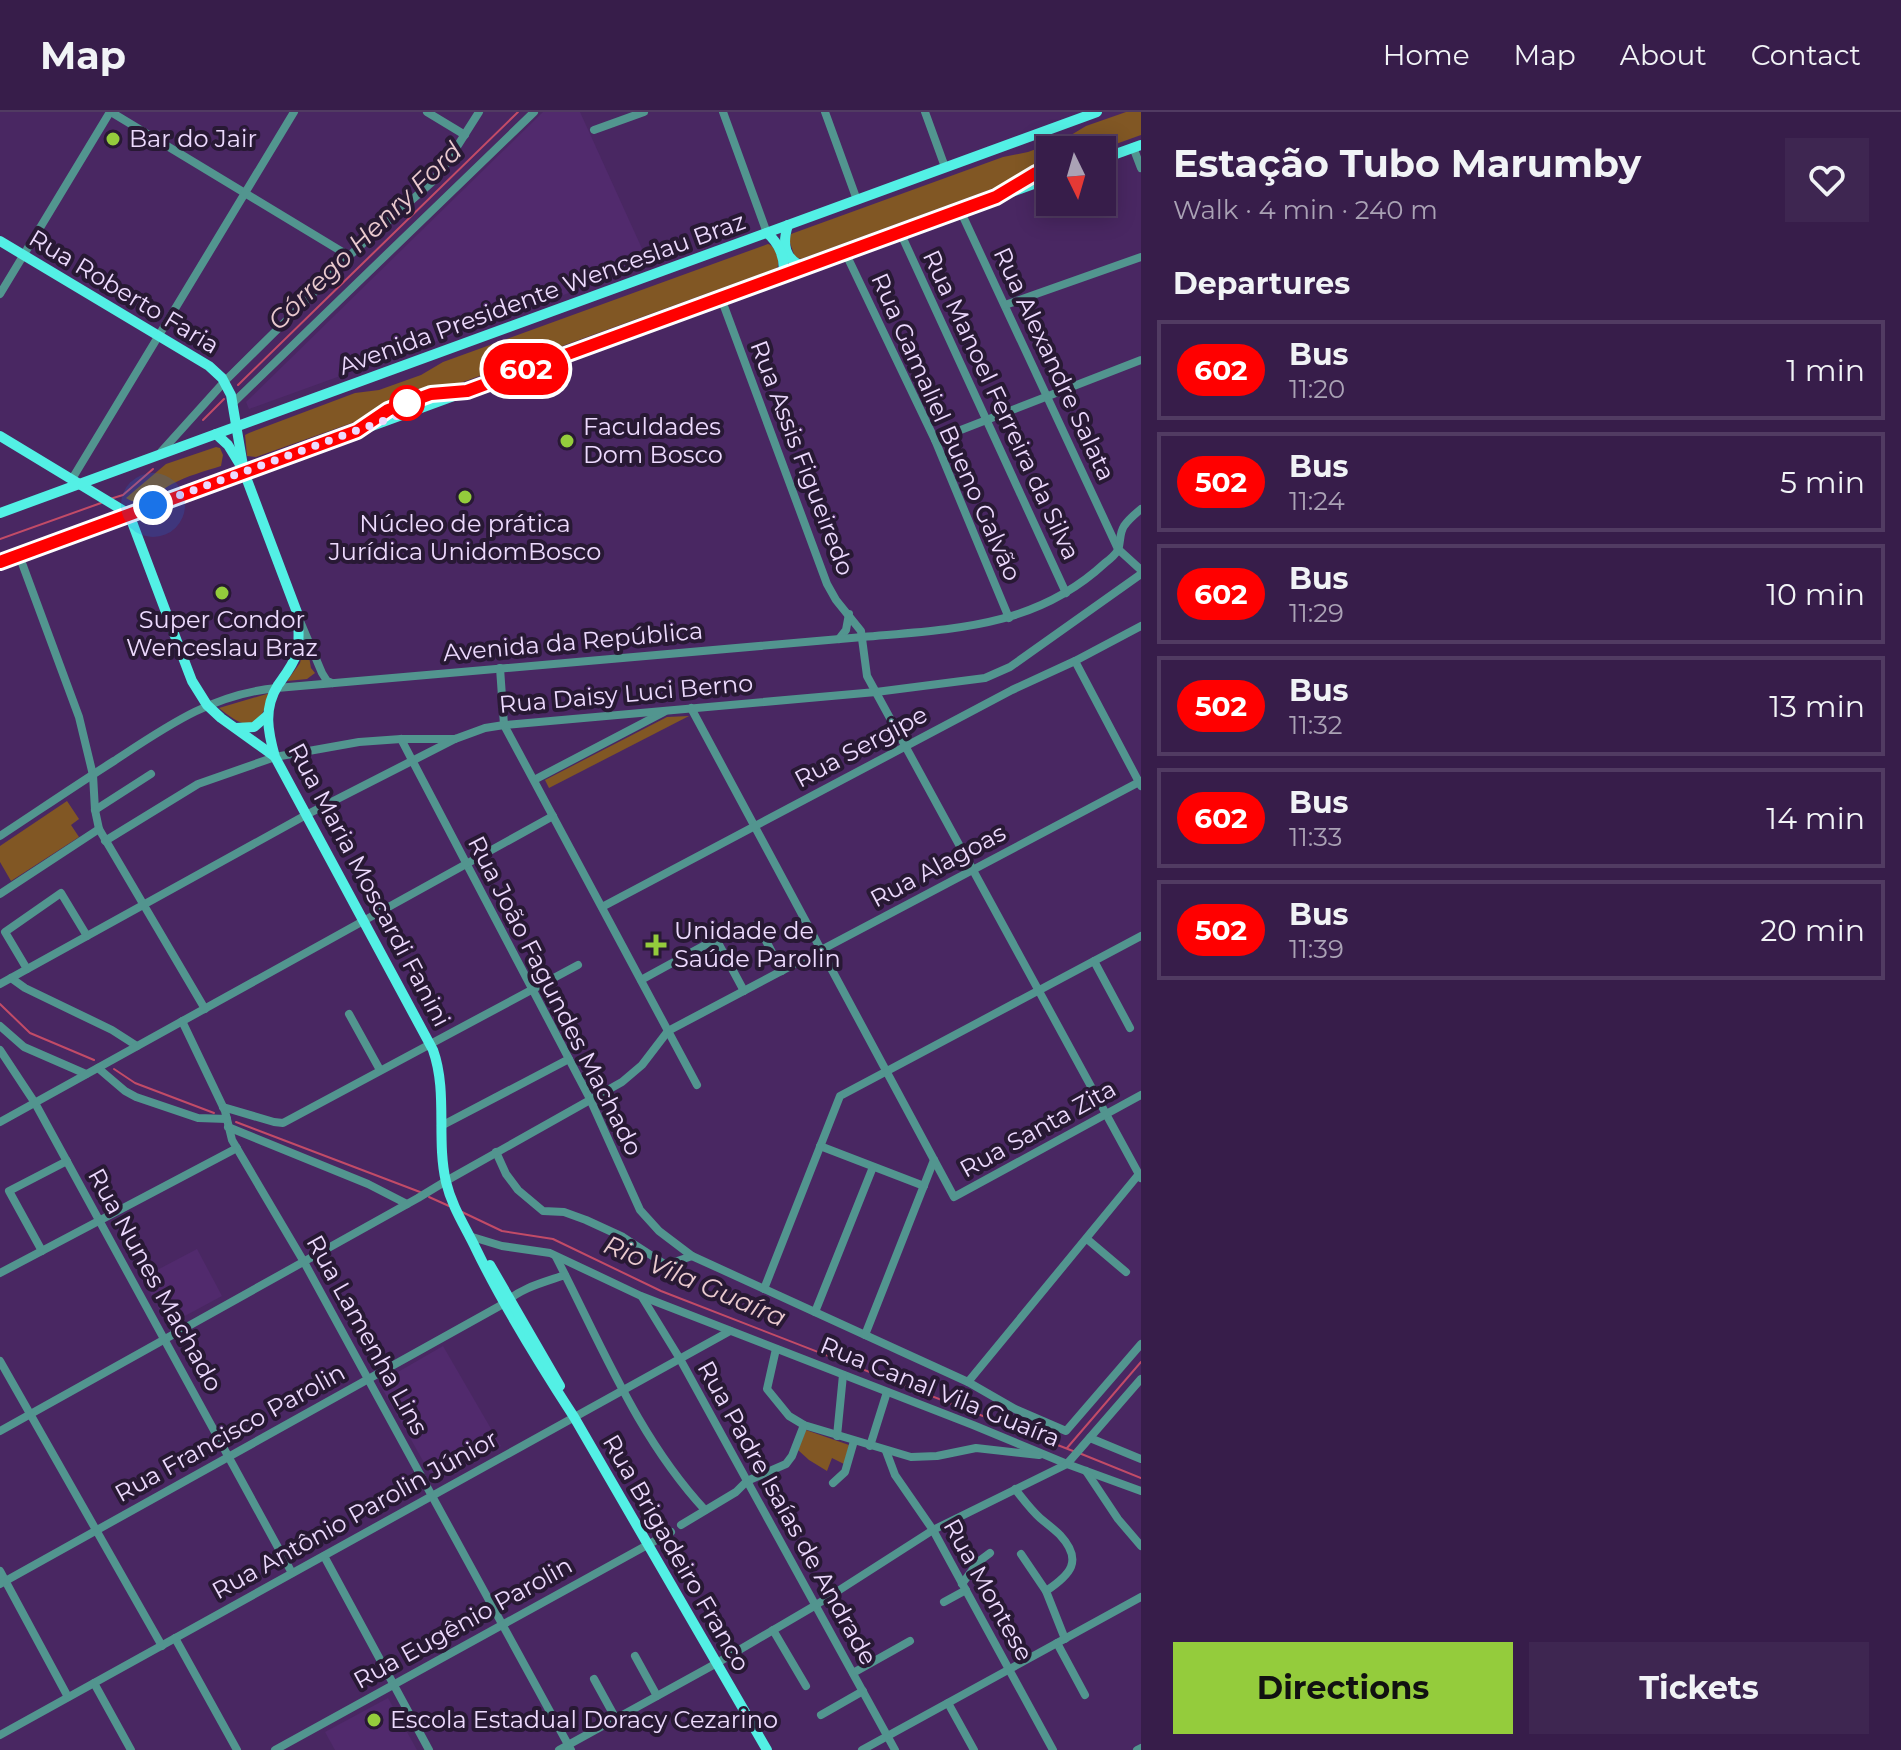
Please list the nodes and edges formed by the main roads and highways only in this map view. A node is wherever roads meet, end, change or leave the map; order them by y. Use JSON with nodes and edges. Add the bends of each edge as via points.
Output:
{"nodes":[{"id":1,"x":1097,"y":112,"type":"edge"},
{"id":2,"x":1137,"y":146,"type":"edge"},
{"id":3,"x":1116,"y":154,"type":"edge"},
{"id":4,"x":1036,"y":183,"type":"edge"},
{"id":5,"x":788,"y":225,"type":"junction"},
{"id":6,"x":767,"y":233,"type":"junction"},
{"id":7,"x":0,"y":241,"type":"edge"},
{"id":8,"x":805,"y":267,"type":"junction"},
{"id":9,"x":783,"y":275,"type":"junction"},
{"id":10,"x":237,"y":426,"type":"junction"},
{"id":11,"x":216,"y":434,"type":"junction"},
{"id":12,"x":0,"y":436,"type":"edge"},
{"id":13,"x":244,"y":472,"type":"junction"},
{"id":14,"x":76,"y":482,"type":"junction"},
{"id":15,"x":0,"y":513,"type":"edge"},
{"id":16,"x":129,"y":514,"type":"junction"},
{"id":17,"x":0,"y":562,"type":"edge"},
{"id":18,"x":268,"y":715,"type":"junction"},
{"id":19,"x":236,"y":728,"type":"junction"},
{"id":20,"x":275,"y":757,"type":"junction"},
{"id":21,"x":446,"y":1181,"type":"joint"},
{"id":22,"x":767,"y":1750,"type":"edge"}],
"edges":[{"from":1,"to":5,"type":"main road","name":"Avenida Presidente Wenceslau Braz"},
{"from":2,"to":3,"type":"main road"},
{"from":4,"to":8,"type":"main road"},
{"from":5,"to":6,"type":"main road","name":"Avenida Presidente Wenceslau Braz"},
{"from":5,"to":8,"type":"main road","via":[[791,260]]},
{"from":6,"to":9,"type":"main road","via":[[781,252]]},
{"from":6,"to":10,"type":"main road","name":"Avenida Presidente Wenceslau Braz"},
{"from":7,"to":10,"type":"main road","name":"Rua Roberto Faria","via":[[214,370],[225,381]]},
{"from":8,"to":9,"type":"main road"},
{"from":9,"to":13,"type":"main road"},
{"from":10,"to":11,"type":"main road","name":"Avenida Presidente Wenceslau Braz"},
{"from":10,"to":13,"type":"main road","name":"Rua Roberto Faria"},
{"from":11,"to":13,"type":"main road"},
{"from":11,"to":14,"type":"main road","name":"Avenida Presidente Wenceslau Braz"},
{"from":12,"to":14,"type":"main road"},
{"from":13,"to":16,"type":"main road"},
{"from":13,"to":18,"type":"main road","name":"Rua Maria Moscardi Fanini","via":[[298,615],[296,654]]},
{"from":14,"to":15,"type":"main road","name":"Avenida Presidente Wenceslau Braz"},
{"from":14,"to":16,"type":"main road"},
{"from":16,"to":17,"type":"main road"},
{"from":16,"to":19,"type":"main road","via":[[192,681],[207,705]]},
{"from":18,"to":19,"type":"main road","via":[[254,727]]},
{"from":18,"to":20,"type":"main road","name":"Rua Maria Moscardi Fanini"},
{"from":19,"to":20,"type":"main road"},
{"from":20,"to":21,"type":"main road","name":"Rua Maria Moscardi Fanini","via":[[436,1057]]},
{"from":21,"to":22,"type":"main road","name":"Rua Brigadeiro Franco","via":[[460,1221],[554,1373],[574,1417]]}]}
